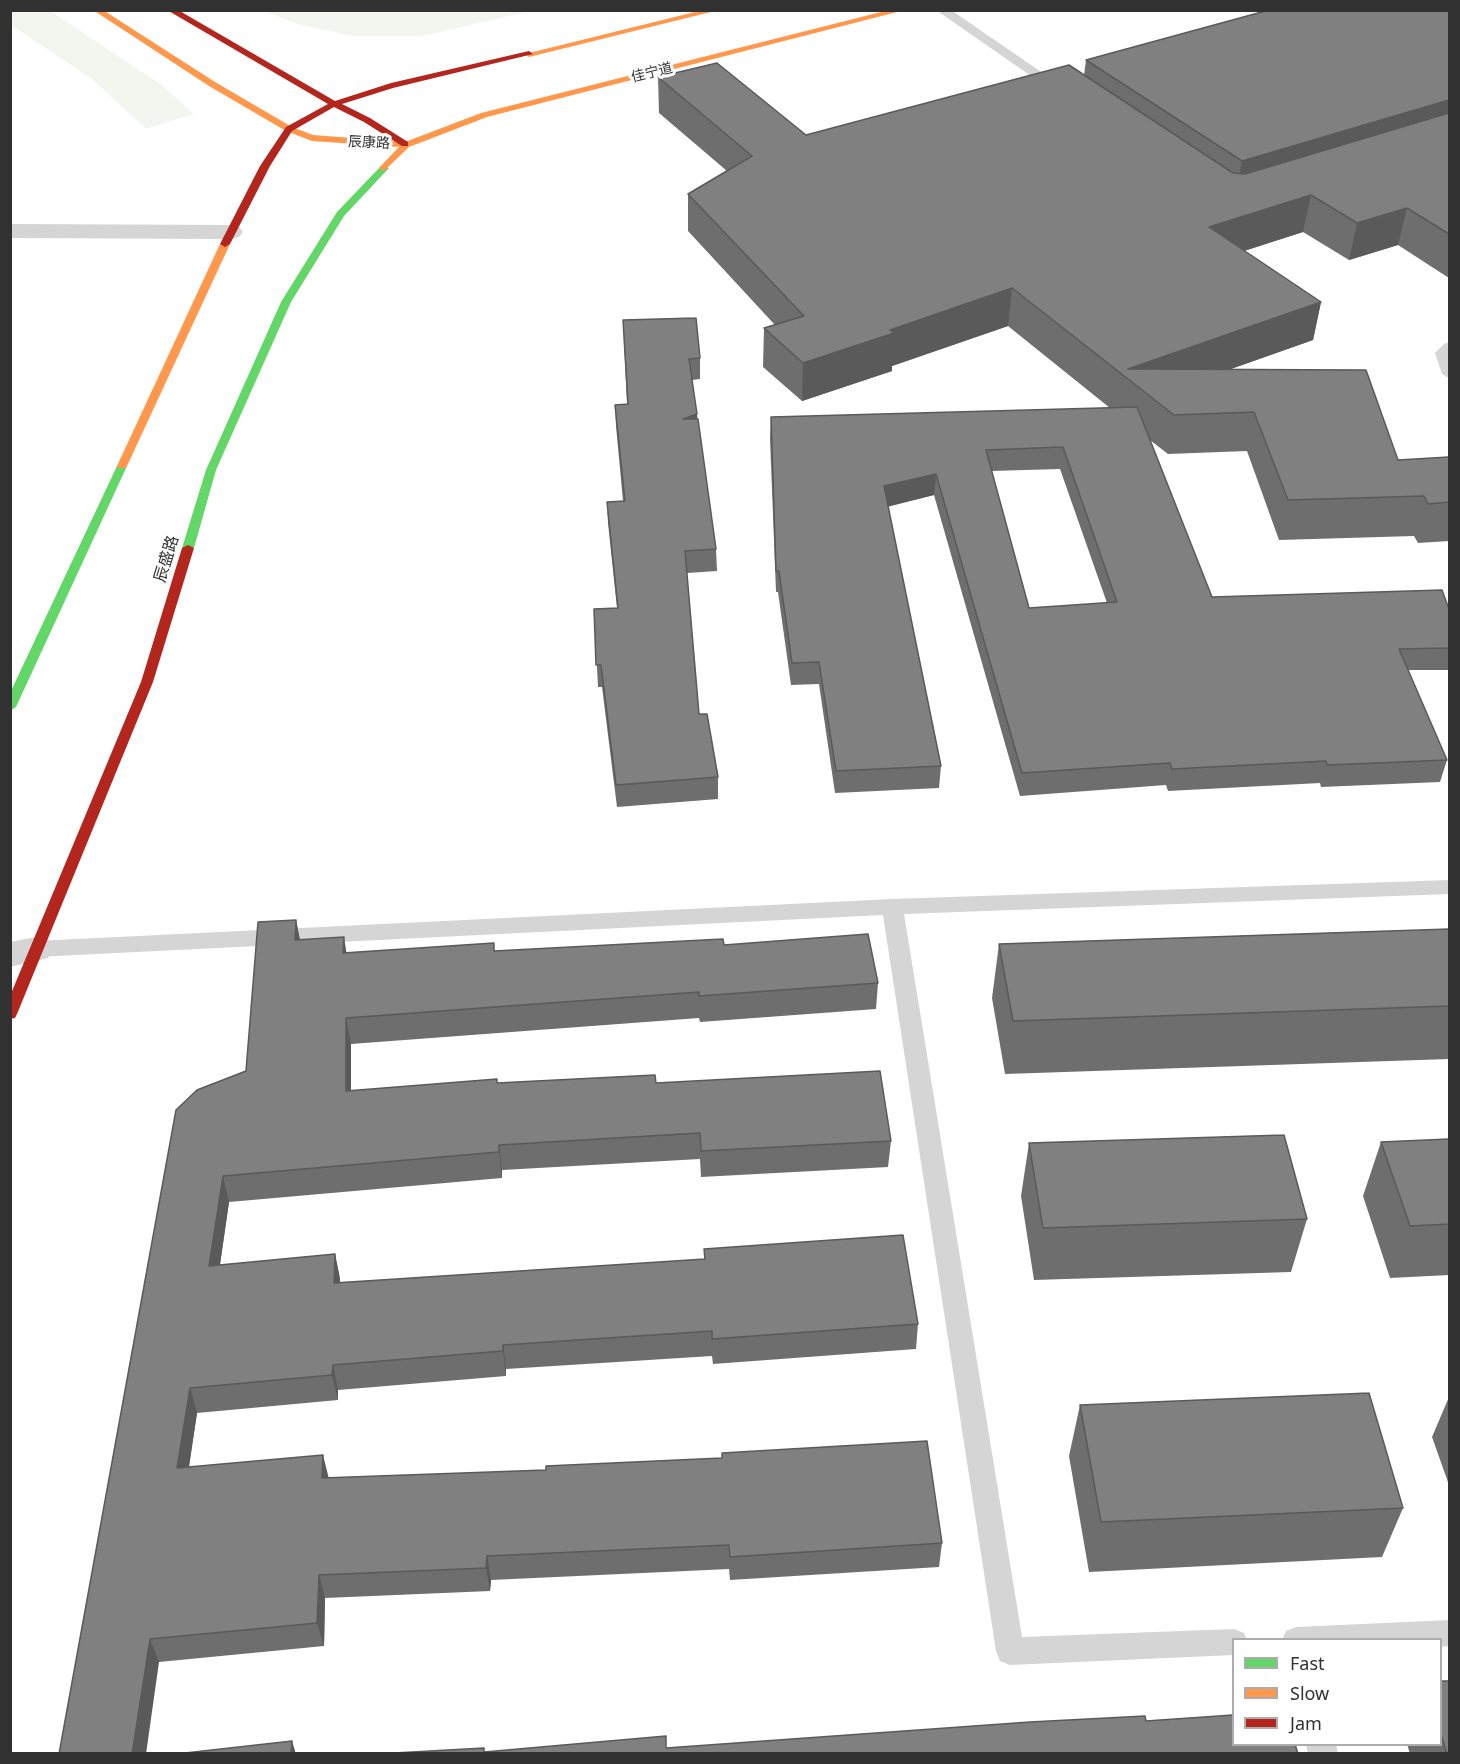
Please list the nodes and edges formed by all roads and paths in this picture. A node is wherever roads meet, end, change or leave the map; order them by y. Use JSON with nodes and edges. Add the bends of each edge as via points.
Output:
{"nodes":[{"id":1,"x":97,"y":10,"type":"edge"},
{"id":2,"x":171,"y":10,"type":"edge"},
{"id":3,"x":715,"y":10,"type":"edge"},
{"id":4,"x":901,"y":10,"type":"edge"},
{"id":5,"x":942,"y":10,"type":"edge"},
{"id":6,"x":1068,"y":95,"type":"edge"},
{"id":7,"x":334,"y":104,"type":"junction"},
{"id":8,"x":289,"y":129,"type":"junction"},
{"id":9,"x":406,"y":145,"type":"junction"},
{"id":10,"x":10,"y":231,"type":"edge"},
{"id":11,"x":231,"y":232,"type":"junction"},
{"id":12,"x":1449,"y":347,"type":"edge"},
{"id":13,"x":1449,"y":374,"type":"edge"},
{"id":14,"x":10,"y":706,"type":"edge"},
{"id":15,"x":1449,"y":887,"type":"edge"},
{"id":16,"x":892,"y":907,"type":"junction"},
{"id":17,"x":19,"y":958,"type":"edge"},
{"id":18,"x":10,"y":1014,"type":"edge"},
{"id":19,"x":1449,"y":1633,"type":"edge"},
{"id":20,"x":1340,"y":1638,"type":"edge"},
{"id":21,"x":1232,"y":1642,"type":"edge"}],
"edges":[{"from":1,"to":8,"type":"main road","name":"辰康路"},
{"from":2,"to":7,"type":"main road","name":"辰康路"},
{"from":3,"to":7,"type":"main road","via":[[391,86]]},
{"from":4,"to":9,"type":"main road","name":"佳宁道","via":[[484,115]]},
{"from":5,"to":6,"type":"lane"},
{"from":7,"to":8,"type":"main road"},
{"from":7,"to":9,"type":"main road","name":"辰康路"},
{"from":8,"to":9,"type":"main road","name":"辰康路","via":[[312,138]]},
{"from":8,"to":11,"type":"main road"},
{"from":9,"to":17,"type":"main road","name":"辰盛路","via":[[340,213],[286,302],[211,470],[147,682]]},
{"from":10,"to":11,"type":"street"},
{"from":11,"to":14,"type":"main road"},
{"from":12,"to":13,"type":"lane","via":[[1443,354]]},
{"from":15,"to":16,"type":"lane"},
{"from":16,"to":17,"type":"lane"},
{"from":16,"to":21,"type":"lane","via":[[1010,1651]]},
{"from":17,"to":18,"type":"main road","name":"辰盛路"},
{"from":19,"to":20,"type":"lane"}]}
